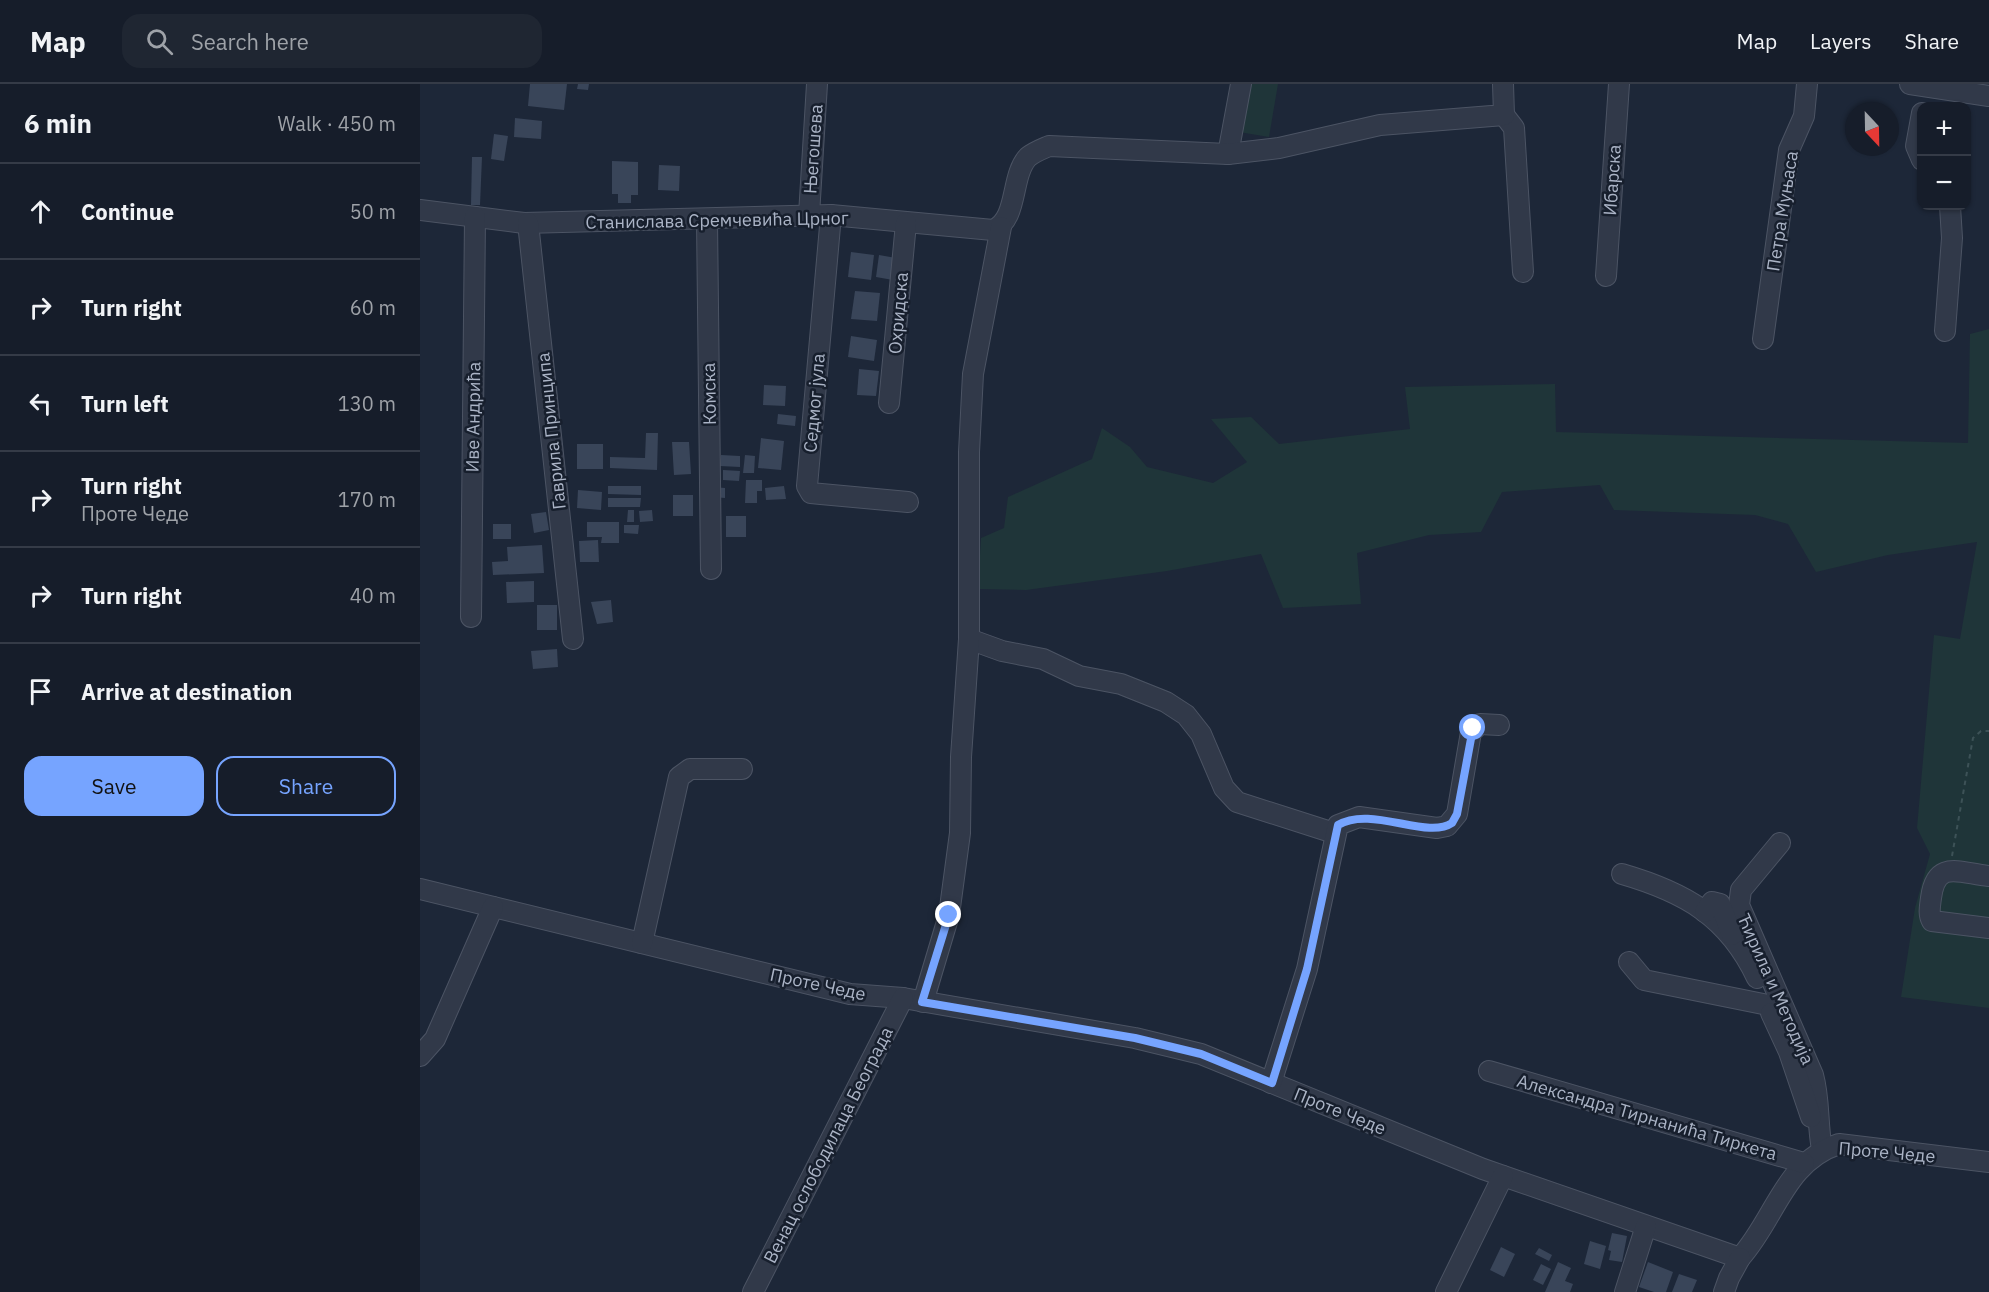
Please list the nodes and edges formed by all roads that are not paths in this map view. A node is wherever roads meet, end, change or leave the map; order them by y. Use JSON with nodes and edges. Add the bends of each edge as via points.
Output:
{"nodes":[{"id":1,"x":817,"y":84,"type":"edge"},
{"id":2,"x":1241,"y":84,"type":"edge"},
{"id":3,"x":1503,"y":84,"type":"edge"},
{"id":4,"x":1619,"y":84,"type":"edge"},
{"id":5,"x":1807,"y":84,"type":"edge"},
{"id":6,"x":1919,"y":92,"type":"edge"},
{"id":7,"x":1989,"y":96,"type":"edge"},
{"id":8,"x":1504,"y":115,"type":"junction"},
{"id":9,"x":1228,"y":154,"type":"junction"},
{"id":10,"x":420,"y":210,"type":"edge"},
{"id":11,"x":1950,"y":210,"type":"edge"},
{"id":12,"x":809,"y":215,"type":"junction"},
{"id":13,"x":831,"y":215,"type":"junction"},
{"id":14,"x":475,"y":217,"type":"junction"},
{"id":15,"x":707,"y":220,"type":"junction"},
{"id":16,"x":528,"y":223,"type":"junction"},
{"id":17,"x":906,"y":223,"type":"junction"},
{"id":18,"x":1000,"y":227,"type":"junction"},
{"id":19,"x":1522,"y":272,"type":"dead end"},
{"id":20,"x":1606,"y":276,"type":"dead end"},
{"id":21,"x":1945,"y":331,"type":"dead end"},
{"id":22,"x":1763,"y":339,"type":"dead end"},
{"id":23,"x":889,"y":403,"type":"dead end"},
{"id":24,"x":908,"y":502,"type":"dead end"},
{"id":25,"x":711,"y":569,"type":"dead end"},
{"id":26,"x":471,"y":616,"type":"dead end"},
{"id":27,"x":573,"y":639,"type":"dead end"},
{"id":28,"x":969,"y":639,"type":"junction"},
{"id":29,"x":1499,"y":725,"type":"dead end"},
{"id":30,"x":742,"y":769,"type":"dead end"},
{"id":31,"x":1334,"y":833,"type":"junction"},
{"id":32,"x":1780,"y":843,"type":"dead end"},
{"id":33,"x":1622,"y":874,"type":"dead end"},
{"id":34,"x":1989,"y":876,"type":"edge"},
{"id":35,"x":420,"y":889,"type":"edge"},
{"id":36,"x":493,"y":907,"type":"junction"},
{"id":37,"x":1989,"y":928,"type":"edge"},
{"id":38,"x":642,"y":944,"type":"junction"},
{"id":39,"x":1629,"y":962,"type":"dead end"},
{"id":40,"x":903,"y":998,"type":"junction"},
{"id":41,"x":922,"y":1002,"type":"junction"},
{"id":42,"x":1768,"y":1005,"type":"junction"},
{"id":43,"x":420,"y":1056,"type":"edge"},
{"id":44,"x":1490,"y":1071,"type":"dead end"},
{"id":45,"x":1272,"y":1083,"type":"junction"},
{"id":46,"x":1817,"y":1124,"type":"junction"},
{"id":47,"x":1822,"y":1149,"type":"junction"},
{"id":48,"x":1989,"y":1162,"type":"edge"},
{"id":49,"x":1804,"y":1163,"type":"junction"},
{"id":50,"x":1503,"y":1176,"type":"junction"},
{"id":51,"x":1646,"y":1226,"type":"junction"},
{"id":52,"x":1740,"y":1258,"type":"junction"},
{"id":53,"x":753,"y":1292,"type":"edge"},
{"id":54,"x":1446,"y":1292,"type":"edge"},
{"id":55,"x":1625,"y":1292,"type":"edge"},
{"id":56,"x":1724,"y":1292,"type":"edge"}],
"edges":[{"from":1,"to":12,"type":"street","name":"Његошева"},
{"from":2,"to":9,"type":"street"},
{"from":3,"to":8,"type":"street"},
{"from":4,"to":20,"type":"street","name":"Ибарска"},
{"from":5,"to":22,"type":"street","name":"Петра Муњаса","via":[[1804,116],[1789,150]]},
{"from":6,"to":7,"type":"street"},
{"from":8,"to":9,"type":"street","via":[[1380,125],[1279,148]]},
{"from":8,"to":19,"type":"street","via":[[1514,128]]},
{"from":9,"to":18,"type":"street","via":[[1049,146],[1030,155],[1021,166]]},
{"from":10,"to":14,"type":"street","name":"Станислава Сремчевића Црног"},
{"from":11,"to":21,"type":"street"},
{"from":12,"to":13,"type":"street","name":"Станислава Сремчевића Црног"},
{"from":12,"to":15,"type":"street","name":"Станислава Сремчевића Црног"},
{"from":13,"to":17,"type":"street","name":"Станислава Сремчевића Црног"},
{"from":13,"to":24,"type":"street","name":"Седмог јула","via":[[807,486],[811,493]]},
{"from":14,"to":16,"type":"street","name":"Станислава Сремчевића Црног"},
{"from":14,"to":26,"type":"street","name":"Иве Андрића"},
{"from":15,"to":16,"type":"street","name":"Станислава Сремчевића Црног"},
{"from":15,"to":25,"type":"street","name":"Комска"},
{"from":16,"to":27,"type":"street","name":"Гаврила Принципа"},
{"from":17,"to":18,"type":"street","name":"Станислава Сремчевића Црног","via":[[982,231]]},
{"from":17,"to":23,"type":"street","name":"Охридска"},
{"from":18,"to":28,"type":"street","via":[[973,374]]},
{"from":28,"to":31,"type":"street","via":[[1042,659],[1079,676],[1136,689],[1166,702],[1186,715],[1202,734],[1224,788],[1237,802]]},
{"from":28,"to":41,"type":"street","via":[[954,884],[949,915]]},
{"from":29,"to":31,"type":"street","via":[[1480,724],[1471,732],[1457,814],[1447,826],[1437,828],[1359,817],[1338,825]]},
{"from":30,"to":38,"type":"street","via":[[690,768],[679,777]]},
{"from":31,"to":45,"type":"street","via":[[1307,969]]},
{"from":32,"to":46,"type":"street","name":"Ћирила и Методија","via":[[1741,891],[1739,905],[1813,1075],[1819,1106]]},
{"from":33,"to":42,"type":"street","via":[[1670,890],[1705,912],[1708,904],[1720,904]]},
{"from":34,"to":37,"type":"street","via":[[1950,872],[1938,875],[1933,881],[1931,919]]},
{"from":35,"to":36,"type":"street","name":"Проте Чеде"},
{"from":36,"to":38,"type":"street","name":"Проте Чеде"},
{"from":36,"to":43,"type":"street","via":[[435,1039]]},
{"from":38,"to":40,"type":"street","name":"Проте Чеде","via":[[849,994]]},
{"from":39,"to":42,"type":"street","via":[[1644,980]]},
{"from":40,"to":41,"type":"street","name":"Проте Чеде"},
{"from":40,"to":53,"type":"street","name":"Венац ослободилаца Београда"},
{"from":41,"to":45,"type":"street","name":"Проте Чеде","via":[[1146,1041],[1201,1054]]},
{"from":42,"to":46,"type":"street"},
{"from":44,"to":49,"type":"street","name":"Александра Тирнанића Тиркета"},
{"from":45,"to":50,"type":"street","name":"Проте Чеде"},
{"from":46,"to":47,"type":"street","name":"Ћирила и Методија"},
{"from":47,"to":48,"type":"street","name":"Проте Чеде","via":[[1839,1143]]},
{"from":47,"to":49,"type":"street","name":"Проте Чеде"},
{"from":49,"to":52,"type":"street","name":"Проте Чеде","via":[[1791,1178],[1754,1243]]},
{"from":50,"to":51,"type":"street","name":"Проте Чеде"},
{"from":50,"to":54,"type":"street"},
{"from":51,"to":52,"type":"street","name":"Проте Чеде"},
{"from":51,"to":55,"type":"street"},
{"from":52,"to":56,"type":"street"}]}
